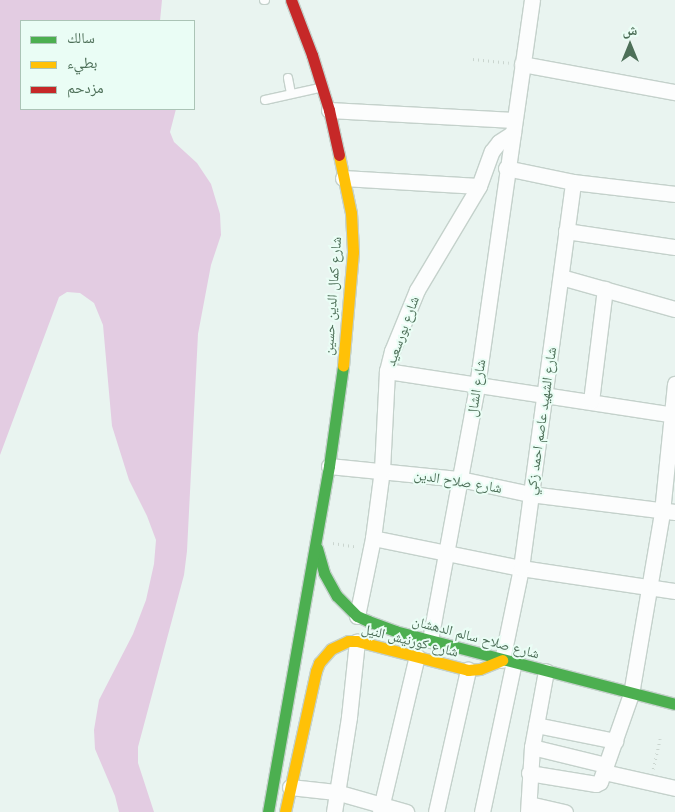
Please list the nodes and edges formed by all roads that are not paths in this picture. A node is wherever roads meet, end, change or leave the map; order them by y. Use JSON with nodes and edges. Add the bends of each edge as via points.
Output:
{"nodes":[{"id":1,"x":291,"y":0,"type":"edge"},
{"id":2,"x":532,"y":0,"type":"edge"},
{"id":3,"x":522,"y":64,"type":"junction"},
{"id":4,"x":288,"y":78,"type":"dead end"},
{"id":5,"x":323,"y":87,"type":"junction"},
{"id":6,"x":675,"y":92,"type":"edge"},
{"id":7,"x":291,"y":94,"type":"junction"},
{"id":8,"x":265,"y":100,"type":"dead end"},
{"id":9,"x":329,"y":110,"type":"junction"},
{"id":10,"x":513,"y":127,"type":"junction"},
{"id":11,"x":506,"y":168,"type":"junction"},
{"id":12,"x":343,"y":178,"type":"junction"},
{"id":13,"x":573,"y":182,"type":"junction"},
{"id":14,"x":479,"y":186,"type":"junction"},
{"id":15,"x":675,"y":194,"type":"edge"},
{"id":16,"x":566,"y":231,"type":"junction"},
{"id":17,"x":675,"y":247,"type":"edge"},
{"id":18,"x":561,"y":277,"type":"junction"},
{"id":19,"x":605,"y":289,"type":"junction"},
{"id":20,"x":675,"y":309,"type":"edge"},
{"id":21,"x":387,"y":371,"type":"junction"},
{"id":22,"x":675,"y":384,"type":"edge"},
{"id":23,"x":477,"y":386,"type":"junction"},
{"id":24,"x":546,"y":395,"type":"junction"},
{"id":25,"x":591,"y":401,"type":"junction"},
{"id":26,"x":673,"y":415,"type":"edge"},
{"id":27,"x":329,"y":466,"type":"junction"},
{"id":28,"x":382,"y":470,"type":"junction"},
{"id":29,"x":460,"y":479,"type":"junction"},
{"id":30,"x":530,"y":494,"type":"junction"},
{"id":31,"x":668,"y":512,"type":"edge"},
{"id":32,"x":316,"y":540,"type":"junction"},
{"id":33,"x":372,"y":544,"type":"junction"},
{"id":34,"x":446,"y":553,"type":"junction"},
{"id":35,"x":521,"y":568,"type":"junction"},
{"id":36,"x":650,"y":588,"type":"junction"},
{"id":37,"x":675,"y":591,"type":"edge"},
{"id":38,"x":357,"y":616,"type":"junction"},
{"id":39,"x":430,"y":640,"type":"junction"},
{"id":40,"x":357,"y":641,"type":"junction"},
{"id":41,"x":417,"y":656,"type":"junction"},
{"id":42,"x":508,"y":661,"type":"junction"},
{"id":43,"x":468,"y":670,"type":"junction"},
{"id":44,"x":546,"y":671,"type":"junction"},
{"id":45,"x":631,"y":694,"type":"junction"},
{"id":46,"x":675,"y":704,"type":"edge"},
{"id":47,"x":536,"y":725,"type":"junction"},
{"id":48,"x":615,"y":741,"type":"junction"},
{"id":49,"x":532,"y":747,"type":"junction"},
{"id":50,"x":529,"y":773,"type":"junction"},
{"id":51,"x":604,"y":773,"type":"junction"},
{"id":52,"x":290,"y":787,"type":"junction"},
{"id":53,"x":675,"y":788,"type":"edge"},
{"id":54,"x":336,"y":792,"type":"junction"},
{"id":55,"x":381,"y":808,"type":"edge"},
{"id":56,"x":529,"y":808,"type":"edge"},
{"id":57,"x":268,"y":812,"type":"edge"},
{"id":58,"x":285,"y":812,"type":"edge"},
{"id":59,"x":334,"y":812,"type":"edge"},
{"id":60,"x":406,"y":812,"type":"edge"},
{"id":61,"x":436,"y":812,"type":"edge"},
{"id":62,"x":482,"y":812,"type":"edge"},
{"id":63,"x":564,"y":812,"type":"edge"}],
"edges":[{"from":1,"to":5,"type":"main road","name":"شارع كمال الدين حسين"},
{"from":2,"to":3,"type":"street","name":"شارع الشال"},
{"from":3,"to":6,"type":"street"},
{"from":3,"to":10,"type":"street","name":"شارع الشال"},
{"from":4,"to":7,"type":"lane"},
{"from":5,"to":7,"type":"lane"},
{"from":5,"to":9,"type":"main road","name":"شارع كمال الدين حسين"},
{"from":7,"to":8,"type":"lane"},
{"from":9,"to":10,"type":"street"},
{"from":9,"to":12,"type":"main road","name":"شارع كمال الدين حسين"},
{"from":10,"to":11,"type":"street","name":"شارع الشال"},
{"from":10,"to":14,"type":"street","name":"شارع بورسعيد","via":[[492,151]]},
{"from":11,"to":13,"type":"street"},
{"from":11,"to":23,"type":"street","name":"شارع الشال"},
{"from":12,"to":14,"type":"street"},
{"from":12,"to":27,"type":"main road","name":"شارع كمال الدين حسين","via":[[351,213],[352,261],[345,352]]},
{"from":13,"to":15,"type":"street"},
{"from":13,"to":16,"type":"street","name":"شارع الشهيد عاصم احمد زكي"},
{"from":14,"to":21,"type":"street","name":"شارع بورسعيد","via":[[417,290],[402,321]]},
{"from":16,"to":17,"type":"street"},
{"from":16,"to":18,"type":"street","name":"شارع الشهيد عاصم احمد زكي"},
{"from":18,"to":19,"type":"street"},
{"from":18,"to":24,"type":"street","name":"شارع الشهيد عاصم احمد زكي"},
{"from":19,"to":20,"type":"street"},
{"from":19,"to":25,"type":"street"},
{"from":21,"to":23,"type":"street"},
{"from":21,"to":28,"type":"street","name":"شارع بورسعيد"},
{"from":22,"to":26,"type":"street"},
{"from":23,"to":24,"type":"street"},
{"from":23,"to":29,"type":"street","name":"شارع الشال"},
{"from":24,"to":25,"type":"street"},
{"from":24,"to":30,"type":"street","name":"شارع الشهيد عاصم احمد زكي"},
{"from":25,"to":26,"type":"street"},
{"from":26,"to":31,"type":"street"},
{"from":27,"to":28,"type":"street","name":"شارع صلاح الدين"},
{"from":27,"to":32,"type":"main road","name":"شارع كمال الدين حسين"},
{"from":28,"to":29,"type":"street","name":"شارع صلاح الدين"},
{"from":28,"to":33,"type":"street","name":"شارع بورسعيد"},
{"from":29,"to":30,"type":"street","name":"شارع صلاح الدين"},
{"from":29,"to":34,"type":"street","name":"شارع الشال"},
{"from":30,"to":31,"type":"street","name":"شارع صلاح الدين"},
{"from":30,"to":35,"type":"street","name":"شارع الشهيد عاصم احمد زكي"},
{"from":31,"to":36,"type":"street"},
{"from":32,"to":38,"type":"main road","name":"شارع صلاح سالم الدهشان","via":[[329,584]]},
{"from":32,"to":57,"type":"main road"},
{"from":33,"to":34,"type":"street"},
{"from":33,"to":38,"type":"street","name":"شارع بورسعيد"},
{"from":34,"to":35,"type":"street"},
{"from":34,"to":39,"type":"street","name":"شارع الشال"},
{"from":35,"to":36,"type":"street"},
{"from":35,"to":42,"type":"street","name":"شارع الشهيد عاصم احمد زكي"},
{"from":36,"to":37,"type":"street"},
{"from":36,"to":45,"type":"street"},
{"from":38,"to":39,"type":"main road","name":"شارع صلاح سالم الدهشان","via":[[395,632]]},
{"from":39,"to":42,"type":"main road","name":"شارع صلاح سالم الدهشان"},
{"from":40,"to":41,"type":"main road","name":"شارع كورنيش النيل"},
{"from":40,"to":52,"type":"main road","name":"شارع كورنيش النيل","via":[[339,644],[319,663]]},
{"from":40,"to":54,"type":"street","via":[[349,717]]},
{"from":41,"to":43,"type":"main road","name":"شارع كورنيش النيل"},
{"from":41,"to":55,"type":"street"},
{"from":42,"to":43,"type":"main road","name":"شارع كورنيش النيل"},
{"from":42,"to":44,"type":"main road","name":"شارع صلاح سالم الدهشان"},
{"from":42,"to":62,"type":"street","name":"شارع الشهيد عاصم احمد زكي"},
{"from":43,"to":61,"type":"street"},
{"from":44,"to":45,"type":"main road","name":"شارع صلاح سالم الدهشان"},
{"from":44,"to":47,"type":"street"},
{"from":45,"to":46,"type":"main road","name":"شارع صلاح سالم الدهشان"},
{"from":45,"to":48,"type":"street"},
{"from":47,"to":48,"type":"street"},
{"from":47,"to":49,"type":"street"},
{"from":48,"to":51,"type":"street"},
{"from":49,"to":50,"type":"street"},
{"from":49,"to":51,"type":"street"},
{"from":50,"to":51,"type":"street","via":[[596,784]]},
{"from":50,"to":56,"type":"street"},
{"from":51,"to":53,"type":"street"},
{"from":52,"to":54,"type":"street"},
{"from":52,"to":58,"type":"main road","name":"شارع كورنيش النيل"},
{"from":54,"to":55,"type":"street"},
{"from":54,"to":59,"type":"street"},
{"from":55,"to":60,"type":"street"},
{"from":56,"to":63,"type":"street"}]}
